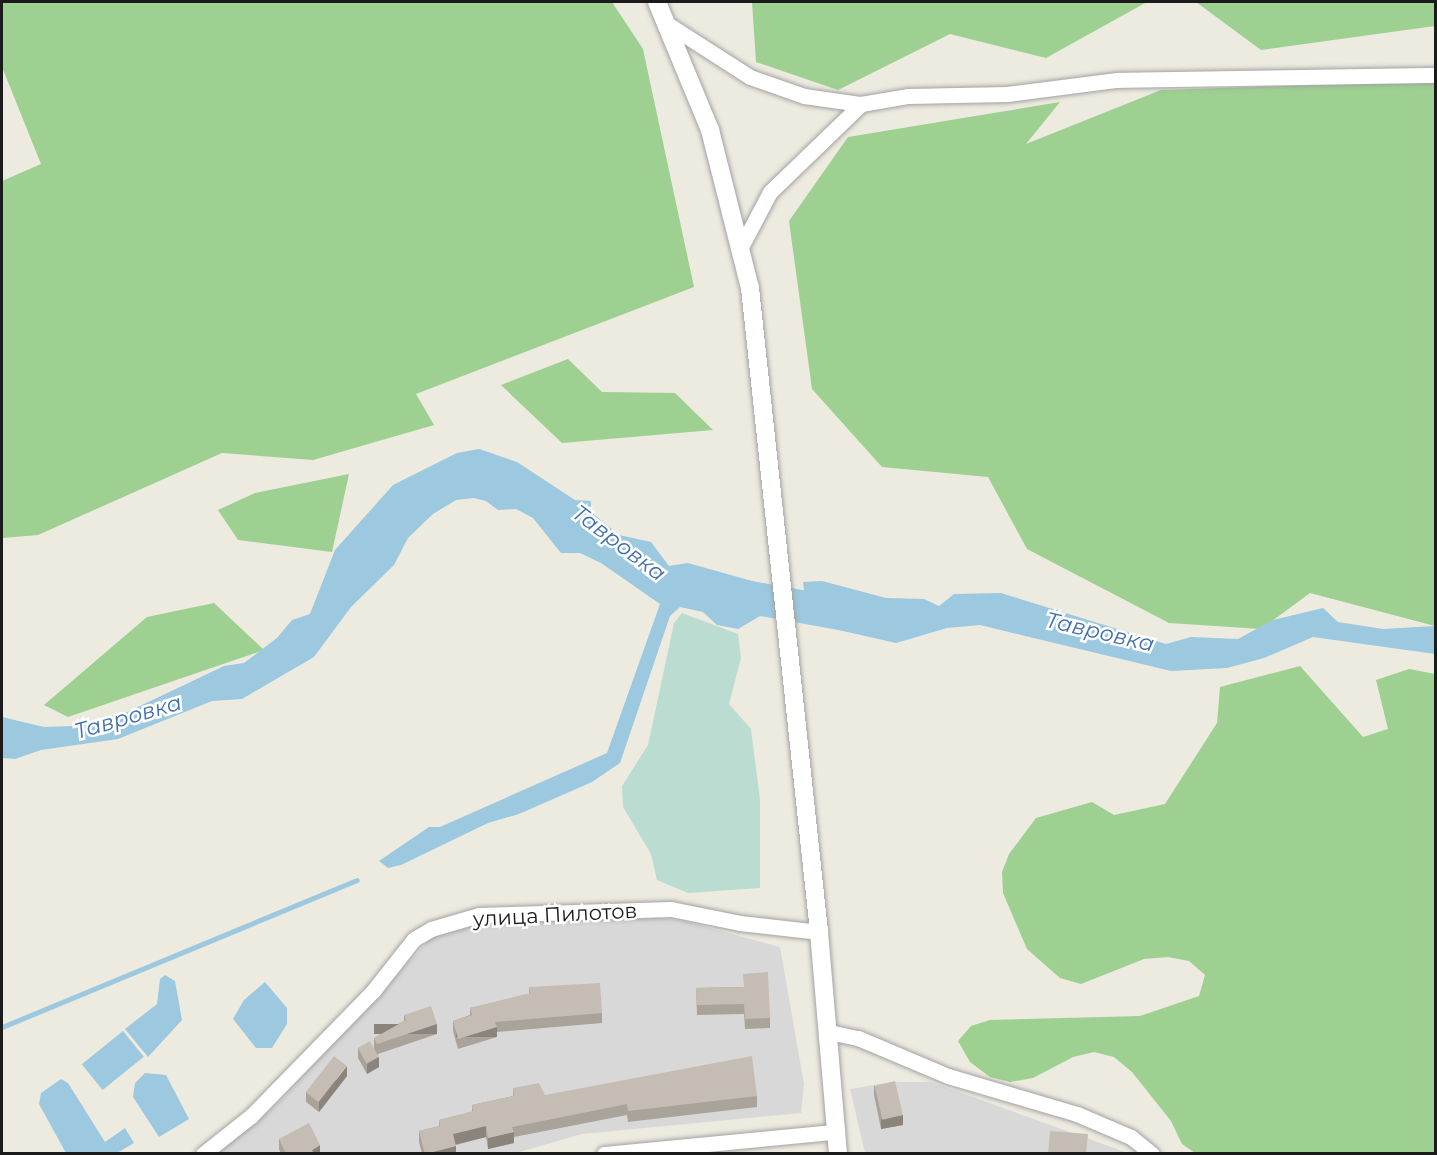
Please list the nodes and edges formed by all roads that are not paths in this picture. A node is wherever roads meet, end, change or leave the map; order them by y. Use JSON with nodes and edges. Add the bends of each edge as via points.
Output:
{"nodes":[{"id":1,"x":657,"y":2,"type":"edge"},
{"id":2,"x":669,"y":25,"type":"junction"},
{"id":3,"x":1436,"y":75,"type":"edge"},
{"id":4,"x":861,"y":104,"type":"junction"},
{"id":5,"x":742,"y":245,"type":"junction"},
{"id":6,"x":819,"y":932,"type":"junction"},
{"id":7,"x":829,"y":1032,"type":"junction"},
{"id":8,"x":834,"y":1132,"type":"junction"},
{"id":9,"x":680,"y":1151,"type":"edge"},
{"id":10,"x":203,"y":1154,"type":"edge"},
{"id":11,"x":604,"y":1154,"type":"edge"},
{"id":12,"x":838,"y":1154,"type":"edge"},
{"id":13,"x":1152,"y":1154,"type":"edge"}],
"edges":[{"from":1,"to":2,"type":"street"},
{"from":2,"to":4,"type":"street","via":[[750,77],[804,96]]},
{"from":2,"to":5,"type":"street","via":[[710,130]]},
{"from":3,"to":4,"type":"street","via":[[1117,80],[1007,94],[908,96]]},
{"from":4,"to":5,"type":"street","via":[[770,192]]},
{"from":5,"to":6,"type":"street","via":[[750,288]]},
{"from":6,"to":7,"type":"street"},
{"from":6,"to":10,"type":"street","name":"улица Пилотов","via":[[740,923],[671,909],[479,915],[431,929],[414,939],[373,991],[251,1116]]},
{"from":7,"to":8,"type":"street"},
{"from":7,"to":13,"type":"street","via":[[858,1038],[948,1076],[1077,1114],[1131,1137]]},
{"from":8,"to":9,"type":"street"},
{"from":8,"to":12,"type":"street"},
{"from":9,"to":11,"type":"street"}]}
